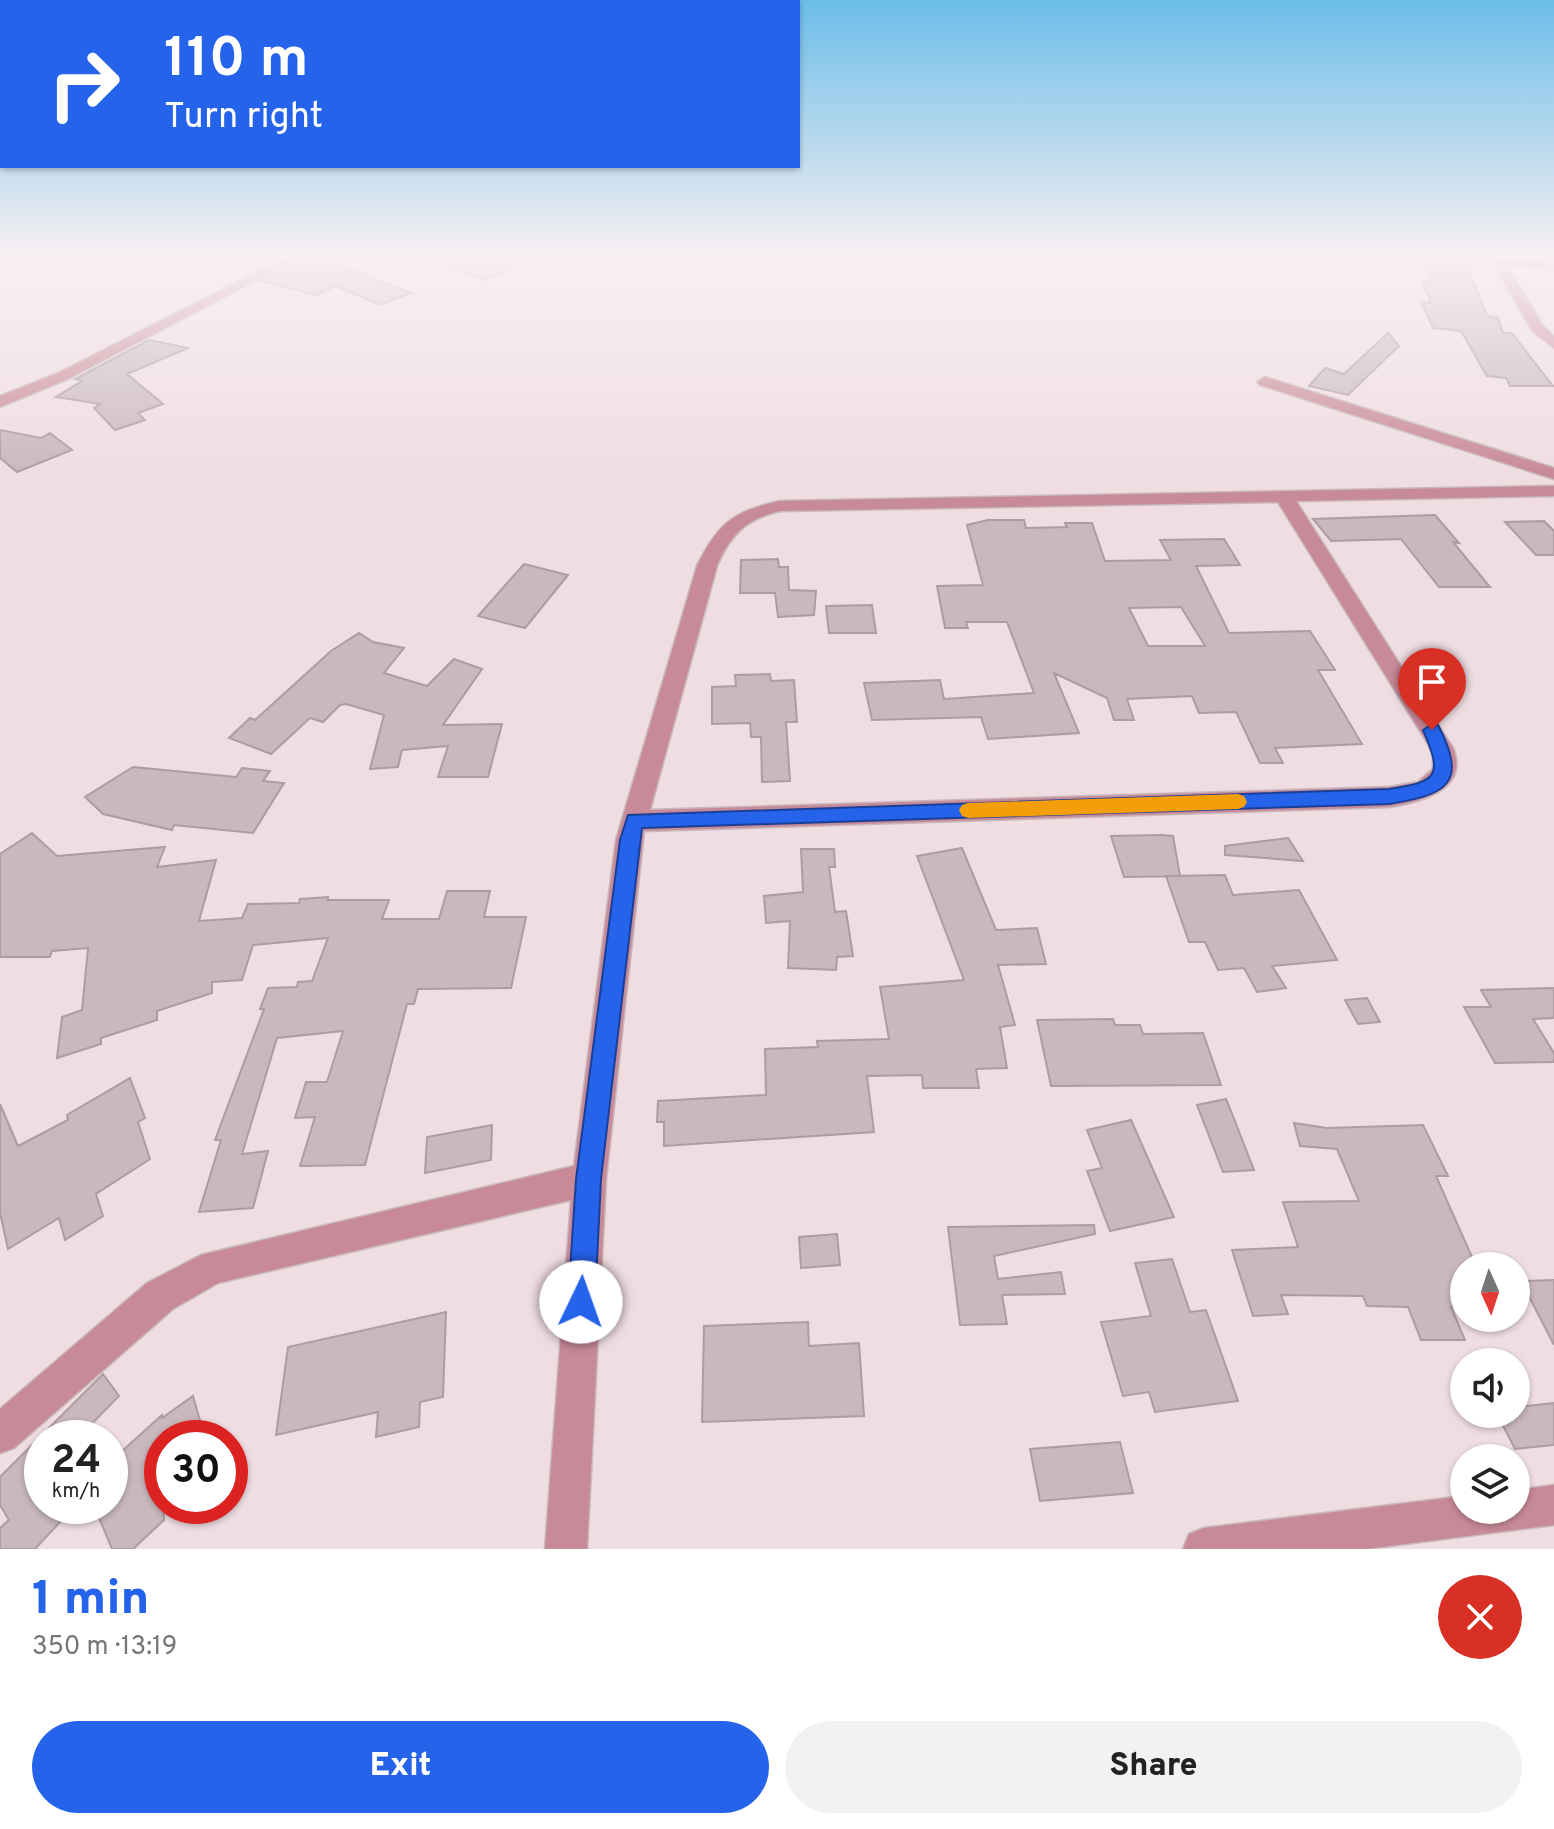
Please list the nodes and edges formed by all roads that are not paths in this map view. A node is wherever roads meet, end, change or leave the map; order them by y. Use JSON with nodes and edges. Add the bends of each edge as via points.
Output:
{"nodes":[{"id":1,"x":150,"y":331,"type":"edge"},
{"id":2,"x":1265,"y":382,"type":"dead end"},
{"id":3,"x":0,"y":402,"type":"edge"},
{"id":4,"x":1554,"y":474,"type":"edge"},
{"id":5,"x":1554,"y":491,"type":"edge"},
{"id":6,"x":1284,"y":497,"type":"junction"},
{"id":7,"x":635,"y":821,"type":"junction"},
{"id":8,"x":589,"y":1179,"type":"junction"},
{"id":9,"x":0,"y":1434,"type":"edge"},
{"id":10,"x":1554,"y":1505,"type":"edge"},
{"id":11,"x":1530,"y":1508,"type":"edge"},
{"id":12,"x":1450,"y":1518,"type":"edge"},
{"id":13,"x":566,"y":1549,"type":"edge"},
{"id":14,"x":1204,"y":1549,"type":"edge"}],
"edges":[{"from":1,"to":3,"type":"street"},
{"from":2,"to":4,"type":"street"},
{"from":5,"to":6,"type":"street"},
{"from":6,"to":7,"type":"street","via":[[780,506],[741,517],[717,541],[707,566]]},
{"from":6,"to":7,"type":"street","via":[[1432,730],[1445,760],[1441,778],[1424,791],[1373,797]]},
{"from":7,"to":8,"type":"street"},
{"from":8,"to":9,"type":"street","via":[[213,1267],[160,1296]]},
{"from":8,"to":13,"type":"street"},
{"from":10,"to":11,"type":"street"},
{"from":12,"to":14,"type":"street"}]}
